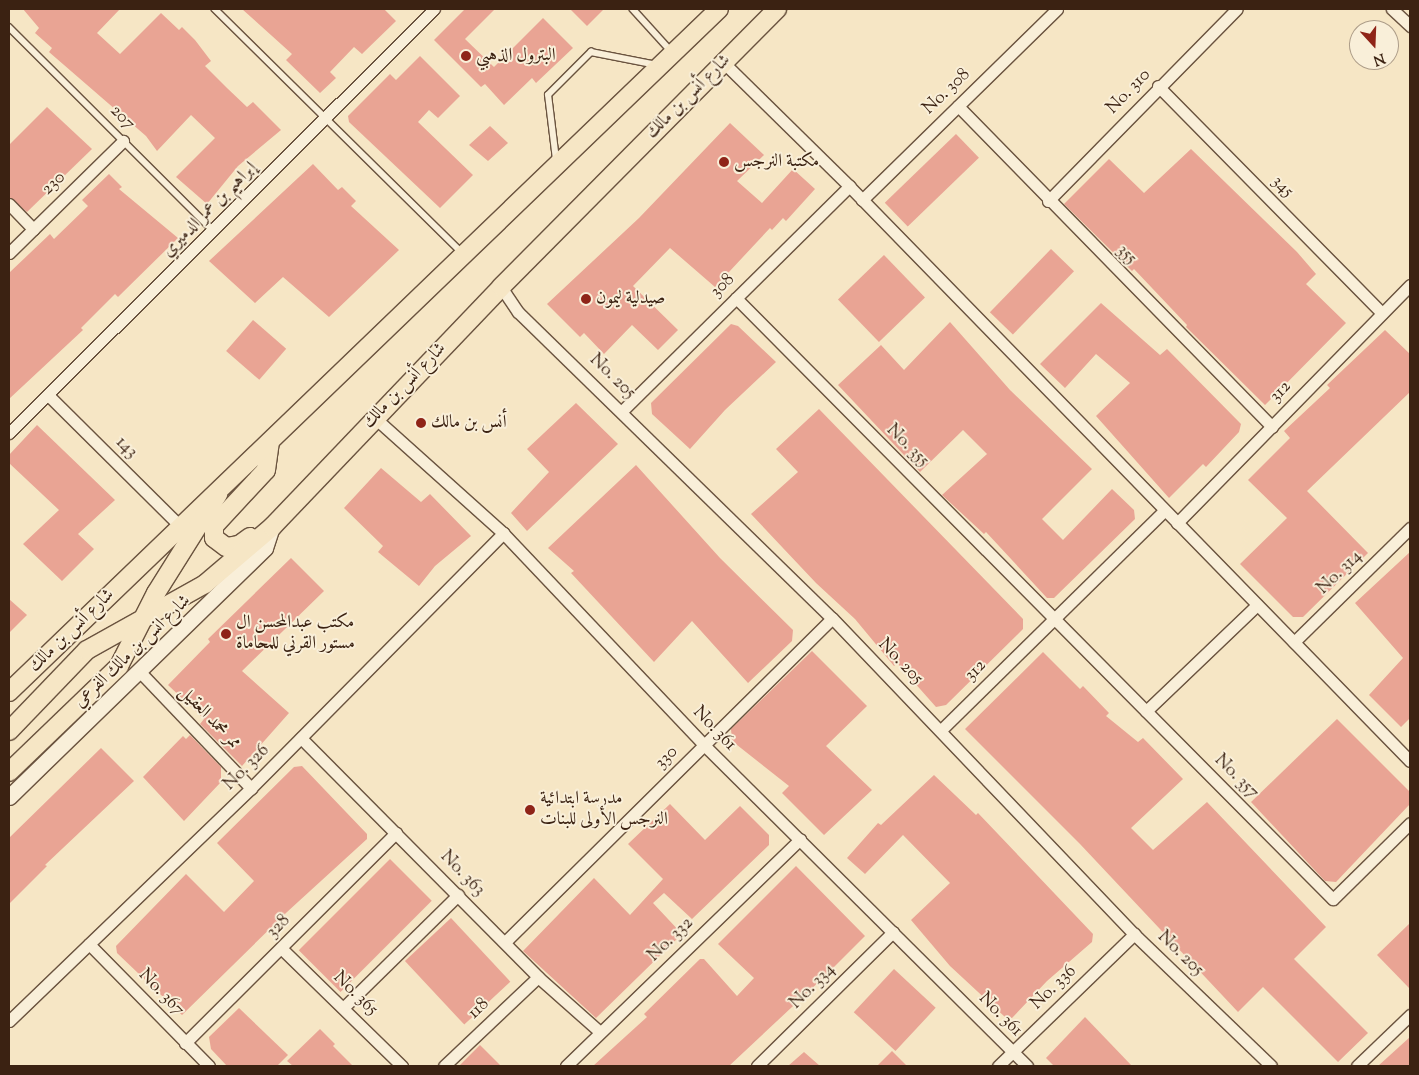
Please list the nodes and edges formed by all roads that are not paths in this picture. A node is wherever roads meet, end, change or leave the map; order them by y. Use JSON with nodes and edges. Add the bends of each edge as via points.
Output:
{"nodes":[{"id":1,"x":215,"y":9,"type":"edge"},
{"id":2,"x":434,"y":9,"type":"edge"},
{"id":3,"x":633,"y":9,"type":"edge"},
{"id":4,"x":719,"y":9,"type":"edge"},
{"id":5,"x":777,"y":9,"type":"edge"},
{"id":6,"x":1057,"y":9,"type":"edge"},
{"id":7,"x":1237,"y":9,"type":"edge"},
{"id":8,"x":1392,"y":9,"type":"edge"},
{"id":9,"x":1410,"y":26,"type":"edge"},
{"id":10,"x":9,"y":27,"type":"edge"},
{"id":11,"x":668,"y":59,"type":"junction"},
{"id":12,"x":723,"y":62,"type":"junction"},
{"id":13,"x":1158,"y":86,"type":"junction"},
{"id":14,"x":958,"y":106,"type":"junction"},
{"id":15,"x":326,"y":119,"type":"junction"},
{"id":16,"x":123,"y":141,"type":"junction"},
{"id":17,"x":557,"y":165,"type":"junction"},
{"id":18,"x":849,"y":186,"type":"junction"},
{"id":19,"x":862,"y":200,"type":"junction"},
{"id":20,"x":1048,"y":201,"type":"junction"},
{"id":21,"x":9,"y":204,"type":"edge"},
{"id":22,"x":33,"y":229,"type":"junction"},
{"id":23,"x":214,"y":231,"type":"junction"},
{"id":24,"x":9,"y":253,"type":"edge"},
{"id":25,"x":464,"y":255,"type":"junction"},
{"id":26,"x":1410,"y":285,"type":"edge"},
{"id":27,"x":501,"y":287,"type":"junction"},
{"id":28,"x":736,"y":298,"type":"junction"},
{"id":29,"x":1382,"y":313,"type":"junction"},
{"id":30,"x":48,"y":395,"type":"junction"},
{"id":31,"x":622,"y":411,"type":"junction"},
{"id":32,"x":375,"y":418,"type":"junction"},
{"id":33,"x":1272,"y":427,"type":"junction"},
{"id":34,"x":9,"y":433,"type":"edge"},
{"id":35,"x":270,"y":442,"type":"junction"},
{"id":36,"x":224,"y":483,"type":"junction"},
{"id":37,"x":1164,"y":511,"type":"junction"},
{"id":38,"x":1177,"y":523,"type":"junction"},
{"id":39,"x":274,"y":524,"type":"junction"},
{"id":40,"x":180,"y":526,"type":"junction"},
{"id":41,"x":1410,"y":528,"type":"edge"},
{"id":42,"x":503,"y":533,"type":"junction"},
{"id":43,"x":1257,"y":605,"type":"junction"},
{"id":44,"x":832,"y":618,"type":"junction"},
{"id":45,"x":1053,"y":619,"type":"junction"},
{"id":46,"x":141,"y":620,"type":"junction"},
{"id":47,"x":1294,"y":642,"type":"junction"},
{"id":48,"x":140,"y":672,"type":"junction"},
{"id":49,"x":9,"y":692,"type":"edge"},
{"id":50,"x":1146,"y":711,"type":"junction"},
{"id":51,"x":941,"y":730,"type":"junction"},
{"id":52,"x":9,"y":731,"type":"edge"},
{"id":53,"x":301,"y":738,"type":"junction"},
{"id":54,"x":705,"y":746,"type":"junction"},
{"id":55,"x":1410,"y":761,"type":"edge"},
{"id":56,"x":9,"y":772,"type":"edge"},
{"id":57,"x":251,"y":788,"type":"junction"},
{"id":58,"x":9,"y":797,"type":"edge"},
{"id":59,"x":1410,"y":823,"type":"edge"},
{"id":60,"x":396,"y":833,"type":"junction"},
{"id":61,"x":800,"y":839,"type":"junction"},
{"id":62,"x":458,"y":895,"type":"junction"},
{"id":63,"x":893,"y":932,"type":"junction"},
{"id":64,"x":1134,"y":934,"type":"junction"},
{"id":65,"x":505,"y":942,"type":"junction"},
{"id":66,"x":89,"y":944,"type":"junction"},
{"id":67,"x":282,"y":949,"type":"junction"},
{"id":68,"x":538,"y":977,"type":"junction"},
{"id":69,"x":344,"y":1007,"type":"junction"},
{"id":70,"x":1410,"y":1016,"type":"edge"},
{"id":71,"x":9,"y":1021,"type":"edge"},
{"id":72,"x":600,"y":1032,"type":"junction"},
{"id":73,"x":185,"y":1043,"type":"junction"},
{"id":74,"x":1012,"y":1052,"type":"junction"},
{"id":75,"x":209,"y":1066,"type":"edge"},
{"id":76,"x":402,"y":1066,"type":"edge"},
{"id":77,"x":444,"y":1066,"type":"edge"},
{"id":78,"x":566,"y":1066,"type":"edge"},
{"id":79,"x":758,"y":1066,"type":"edge"},
{"id":80,"x":998,"y":1066,"type":"edge"},
{"id":81,"x":1026,"y":1066,"type":"edge"},
{"id":82,"x":1271,"y":1066,"type":"edge"},
{"id":83,"x":1357,"y":1066,"type":"edge"}],
"edges":[{"from":1,"to":15,"type":"lane"},
{"from":2,"to":15,"type":"street","name":"إبراهيم بن عمر الدميري"},
{"from":3,"to":11,"type":"lane"},
{"from":4,"to":11,"type":"main road","name":"شارع أنس بن مالك"},
{"from":5,"to":12,"type":"main road","name":"شارع أنس بن مالك"},
{"from":6,"to":14,"type":"street","name":"No. 308"},
{"from":7,"to":13,"type":"street","name":"No. 310"},
{"from":8,"to":9,"type":"street"},
{"from":10,"to":16,"type":"lane","name":"207"},
{"from":11,"to":17,"type":"main road","name":"شارع أنس بن مالك"},
{"from":11,"to":17,"type":"lane","via":[[590,52],[548,95]]},
{"from":12,"to":18,"type":"street"},
{"from":12,"to":27,"type":"main road","name":"شارع أنس بن مالك"},
{"from":13,"to":20,"type":"street","name":"No. 310"},
{"from":13,"to":29,"type":"street","name":"345"},
{"from":14,"to":19,"type":"street","name":"No. 308"},
{"from":14,"to":20,"type":"street","name":"355"},
{"from":15,"to":23,"type":"street","name":"إبراهيم بن عمر الدميري"},
{"from":15,"to":25,"type":"lane"},
{"from":16,"to":22,"type":"street","name":"230"},
{"from":16,"to":23,"type":"lane","name":"207"},
{"from":17,"to":25,"type":"main road","name":"شارع أنس بن مالك"},
{"from":18,"to":19,"type":"street"},
{"from":18,"to":28,"type":"street","name":"308"},
{"from":19,"to":37,"type":"street"},
{"from":20,"to":33,"type":"street","name":"355"},
{"from":21,"to":22,"type":"street"},
{"from":22,"to":24,"type":"street","name":"230"},
{"from":23,"to":30,"type":"street","name":"إبراهيم بن عمر الدميري"},
{"from":25,"to":35,"type":"main road","name":"شارع أنس بن مالك"},
{"from":26,"to":29,"type":"street","name":"312"},
{"from":27,"to":31,"type":"street","name":"No. 205","via":[[518,312]]},
{"from":27,"to":32,"type":"main road","name":"شارع أنس بن مالك"},
{"from":28,"to":31,"type":"street","name":"308"},
{"from":28,"to":45,"type":"street","name":"No. 355"},
{"from":29,"to":33,"type":"street","name":"312"},
{"from":30,"to":34,"type":"street","name":"إبراهيم بن عمر الدميري"},
{"from":30,"to":40,"type":"street","name":"143"},
{"from":31,"to":44,"type":"street","name":"No. 205"},
{"from":32,"to":39,"type":"main road","name":"شارع أنس بن مالك"},
{"from":32,"to":42,"type":"street","name":"No. 361"},
{"from":33,"to":38,"type":"street","name":"312"},
{"from":35,"to":36,"type":"main road","name":"شارع أنس بن مالك"},
{"from":35,"to":39,"type":"main road","via":[[266,470],[214,526],[214,538],[222,546],[234,547],[259,529]]},
{"from":36,"to":40,"type":"main road","name":"شارع أنس بن مالك"},
{"from":36,"to":46,"type":"main road","via":[[208,515]]},
{"from":37,"to":38,"type":"street"},
{"from":37,"to":45,"type":"street","name":"312"},
{"from":38,"to":43,"type":"street"},
{"from":39,"to":46,"type":"main road","name":"شارع أنس بن مالك","via":[[205,584]]},
{"from":39,"to":48,"type":"main road","name":"شارع انس بن مالك الفرعي","via":[[265,548]]},
{"from":40,"to":49,"type":"main road","name":"شارع أنس بن مالك"},
{"from":41,"to":47,"type":"street","name":"No. 314"},
{"from":42,"to":53,"type":"street","name":"No. 326"},
{"from":42,"to":54,"type":"street","name":"No. 361"},
{"from":43,"to":47,"type":"street"},
{"from":43,"to":50,"type":"street"},
{"from":44,"to":51,"type":"street","name":"No. 205"},
{"from":44,"to":54,"type":"street","name":"330"},
{"from":45,"to":50,"type":"street","name":"No. 355"},
{"from":45,"to":51,"type":"street","name":"312"},
{"from":46,"to":52,"type":"main road","name":"شارع أنس بن مالك","via":[[87,650]]},
{"from":46,"to":56,"type":"main road","via":[[119,666]]},
{"from":47,"to":55,"type":"street"},
{"from":48,"to":57,"type":"street","name":"ممر محمد العقيل"},
{"from":48,"to":58,"type":"main road","name":"شارع انس بن مالك الفرعي"},
{"from":50,"to":59,"type":"street","name":"No. 357","via":[[1333,900]]},
{"from":51,"to":64,"type":"street","name":"No. 205"},
{"from":53,"to":57,"type":"street","name":"No. 326"},
{"from":53,"to":60,"type":"street","name":"No. 363"},
{"from":54,"to":61,"type":"street","name":"No. 361"},
{"from":54,"to":65,"type":"street","name":"330"},
{"from":57,"to":66,"type":"street","name":"No. 326"},
{"from":60,"to":62,"type":"street","name":"No. 363"},
{"from":60,"to":67,"type":"street","name":"328"},
{"from":61,"to":63,"type":"street","name":"No. 361"},
{"from":61,"to":72,"type":"street","name":"No. 332"},
{"from":62,"to":65,"type":"street","name":"No. 363"},
{"from":62,"to":69,"type":"street"},
{"from":63,"to":74,"type":"street","name":"No. 361"},
{"from":63,"to":79,"type":"street","name":"No. 334"},
{"from":64,"to":74,"type":"street","name":"No. 336"},
{"from":64,"to":82,"type":"street","name":"No. 205"},
{"from":65,"to":68,"type":"street","name":"No. 363"},
{"from":66,"to":71,"type":"street","name":"No. 326"},
{"from":66,"to":73,"type":"street","name":"No. 367"},
{"from":67,"to":69,"type":"street","name":"No. 365"},
{"from":67,"to":73,"type":"street","name":"328"},
{"from":68,"to":72,"type":"street","name":"No. 363"},
{"from":68,"to":77,"type":"street","name":"118"},
{"from":69,"to":76,"type":"street","name":"No. 365"},
{"from":70,"to":83,"type":"street"},
{"from":72,"to":78,"type":"street","name":"No. 332"},
{"from":73,"to":75,"type":"street","name":"No. 367"},
{"from":74,"to":80,"type":"street","name":"No. 336"},
{"from":74,"to":81,"type":"street","name":"No. 361"}]}
